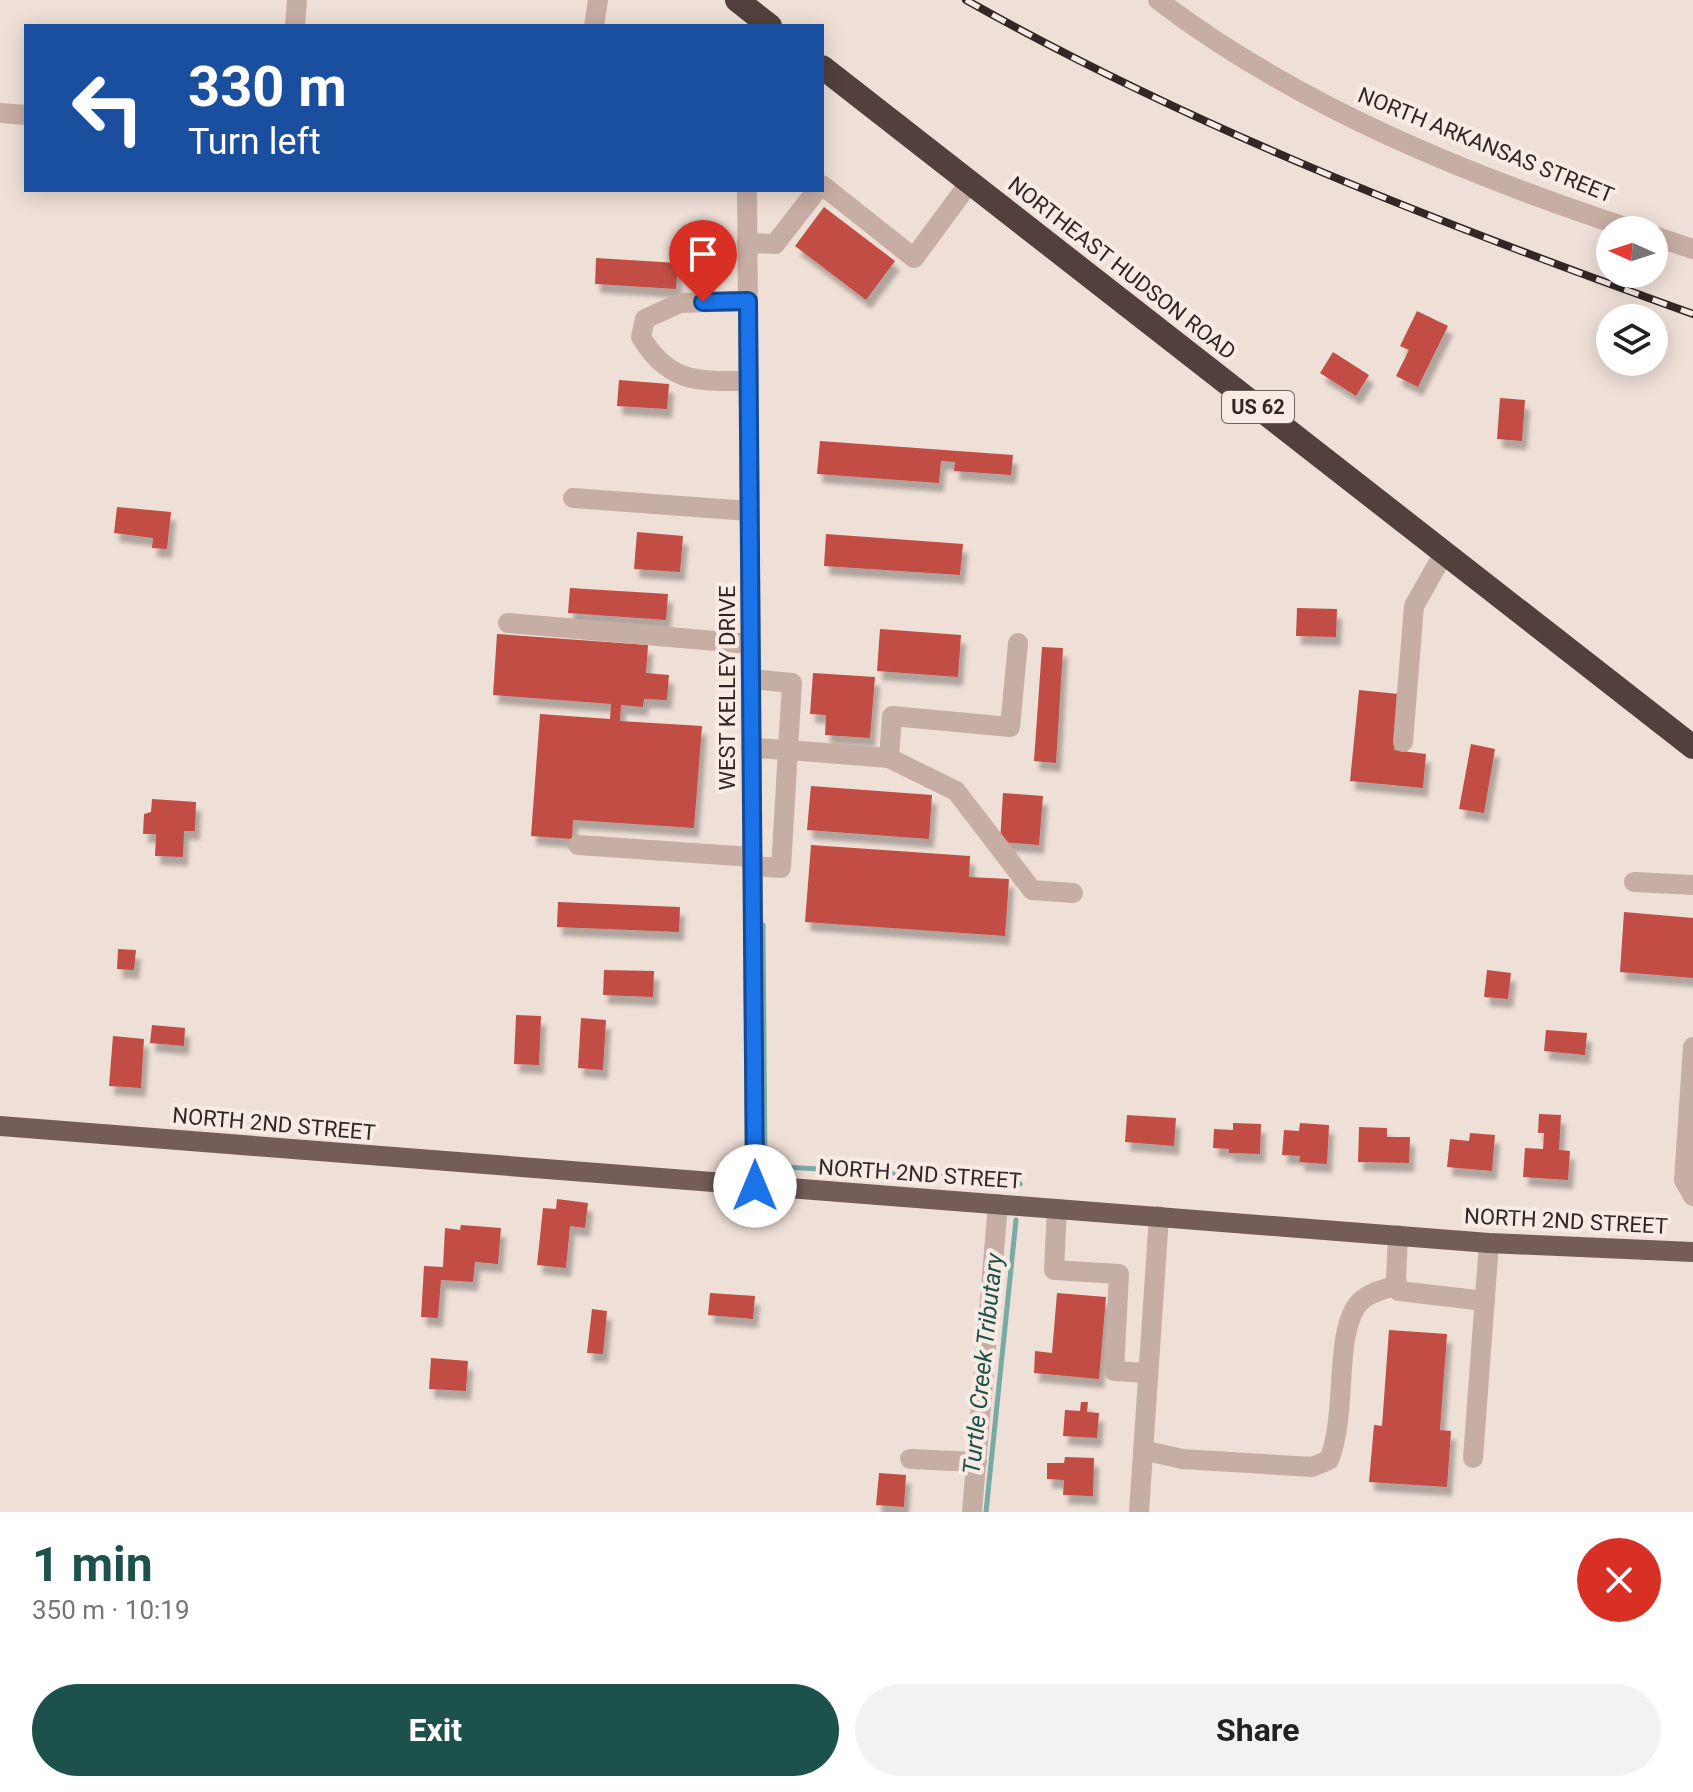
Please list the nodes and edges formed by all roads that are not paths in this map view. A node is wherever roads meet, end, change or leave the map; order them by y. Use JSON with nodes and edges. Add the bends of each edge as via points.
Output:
{"nodes":[{"id":1,"x":297,"y":0,"type":"edge"},
{"id":2,"x":598,"y":0,"type":"edge"},
{"id":3,"x":1158,"y":0,"type":"edge"},
{"id":4,"x":742,"y":11,"type":"edge"},
{"id":5,"x":295,"y":24,"type":"edge"},
{"id":6,"x":594,"y":24,"type":"edge"},
{"id":7,"x":766,"y":24,"type":"edge"},
{"id":8,"x":824,"y":69,"type":"edge"},
{"id":9,"x":0,"y":113,"type":"edge"},
{"id":10,"x":24,"y":115,"type":"edge"},
{"id":11,"x":970,"y":182,"type":"junction"},
{"id":12,"x":824,"y":187,"type":"edge"},
{"id":13,"x":747,"y":192,"type":"edge"},
{"id":14,"x":815,"y":192,"type":"edge"},
{"id":15,"x":1597,"y":216,"type":"edge"},
{"id":16,"x":1668,"y":241,"type":"edge"},
{"id":17,"x":747,"y":243,"type":"junction"},
{"id":18,"x":1693,"y":249,"type":"edge"},
{"id":19,"x":748,"y":301,"type":"junction"},
{"id":20,"x":748,"y":381,"type":"junction"},
{"id":21,"x":573,"y":498,"type":"dead end"},
{"id":22,"x":749,"y":511,"type":"junction"},
{"id":23,"x":1444,"y":553,"type":"junction"},
{"id":24,"x":508,"y":623,"type":"dead end"},
{"id":25,"x":1018,"y":643,"type":"dead end"},
{"id":26,"x":750,"y":644,"type":"junction"},
{"id":27,"x":751,"y":679,"type":"junction"},
{"id":28,"x":1403,"y":742,"type":"dead end"},
{"id":29,"x":1693,"y":747,"type":"edge"},
{"id":30,"x":751,"y":748,"type":"junction"},
{"id":31,"x":788,"y":750,"type":"junction"},
{"id":32,"x":889,"y":758,"type":"junction"},
{"id":33,"x":578,"y":845,"type":"dead end"},
{"id":34,"x":752,"y":862,"type":"junction"},
{"id":35,"x":1634,"y":882,"type":"dead end"},
{"id":36,"x":1693,"y":885,"type":"edge"},
{"id":37,"x":1073,"y":893,"type":"dead end"},
{"id":38,"x":1693,"y":1047,"type":"edge"},
{"id":39,"x":0,"y":1126,"type":"edge"},
{"id":40,"x":755,"y":1186,"type":"junction"},
{"id":41,"x":1693,"y":1196,"type":"edge"},
{"id":42,"x":998,"y":1204,"type":"junction"},
{"id":43,"x":1057,"y":1209,"type":"junction"},
{"id":44,"x":1159,"y":1216,"type":"junction"},
{"id":45,"x":1398,"y":1235,"type":"junction"},
{"id":46,"x":1489,"y":1243,"type":"junction"},
{"id":47,"x":1693,"y":1252,"type":"edge"},
{"id":48,"x":1396,"y":1286,"type":"junction"},
{"id":49,"x":1485,"y":1301,"type":"junction"},
{"id":50,"x":1148,"y":1373,"type":"junction"},
{"id":51,"x":1143,"y":1450,"type":"junction"},
{"id":52,"x":1473,"y":1458,"type":"dead end"},
{"id":53,"x":910,"y":1459,"type":"dead end"},
{"id":54,"x":977,"y":1462,"type":"junction"},
{"id":55,"x":972,"y":1512,"type":"edge"},
{"id":56,"x":1139,"y":1512,"type":"edge"}],
"edges":[{"from":1,"to":5,"type":"street"},
{"from":2,"to":6,"type":"street"},
{"from":3,"to":15,"type":"street","name":"NORTH ARKANSAS STREET","via":[[1261,71],[1385,135]]},
{"from":4,"to":7,"type":"highway"},
{"from":8,"to":11,"type":"highway","name":"NORTHEAST HUDSON ROAD","number":"US 62"},
{"from":9,"to":10,"type":"street"},
{"from":11,"to":12,"type":"street","via":[[914,258]]},
{"from":11,"to":23,"type":"highway","name":"NORTHEAST HUDSON ROAD","number":"US 62"},
{"from":13,"to":17,"type":"street","name":"WEST KELLEY DRIVE"},
{"from":14,"to":17,"type":"street","via":[[775,244]]},
{"from":16,"to":18,"type":"street"},
{"from":17,"to":19,"type":"street","name":"WEST KELLEY DRIVE"},
{"from":19,"to":20,"type":"street","name":"WEST KELLEY DRIVE"},
{"from":19,"to":20,"type":"street","via":[[680,303],[645,319],[641,337],[655,361],[697,381]]},
{"from":20,"to":22,"type":"street","name":"WEST KELLEY DRIVE"},
{"from":21,"to":22,"type":"street"},
{"from":22,"to":26,"type":"street","name":"WEST KELLEY DRIVE"},
{"from":23,"to":28,"type":"street","via":[[1414,606]]},
{"from":23,"to":29,"type":"highway","name":"NORTHEAST HUDSON ROAD","number":"US 62"},
{"from":24,"to":26,"type":"street"},
{"from":25,"to":32,"type":"street","via":[[1010,727],[892,716]]},
{"from":26,"to":27,"type":"street","name":"WEST KELLEY DRIVE"},
{"from":27,"to":30,"type":"street","name":"WEST KELLEY DRIVE"},
{"from":27,"to":31,"type":"street","via":[[792,683]]},
{"from":30,"to":31,"type":"street"},
{"from":30,"to":34,"type":"street","name":"WEST KELLEY DRIVE"},
{"from":31,"to":32,"type":"street"},
{"from":31,"to":34,"type":"street","via":[[781,868]]},
{"from":32,"to":37,"type":"street","via":[[956,791],[1032,890]]},
{"from":33,"to":34,"type":"street"},
{"from":34,"to":40,"type":"street","name":"WEST KELLEY DRIVE"},
{"from":35,"to":36,"type":"street"},
{"from":38,"to":41,"type":"street","via":[[1684,1180]]},
{"from":39,"to":40,"type":"main road","name":"NORTH 2ND STREET"},
{"from":40,"to":42,"type":"main road","name":"NORTH 2ND STREET"},
{"from":42,"to":43,"type":"main road","name":"NORTH 2ND STREET"},
{"from":42,"to":54,"type":"street"},
{"from":43,"to":44,"type":"main road","name":"NORTH 2ND STREET"},
{"from":43,"to":50,"type":"street","via":[[1054,1270],[1119,1274],[1114,1371]]},
{"from":44,"to":45,"type":"main road","name":"NORTH 2ND STREET"},
{"from":44,"to":50,"type":"street"},
{"from":45,"to":46,"type":"main road","name":"NORTH 2ND STREET"},
{"from":45,"to":48,"type":"street"},
{"from":46,"to":47,"type":"main road","name":"NORTH 2ND STREET"},
{"from":46,"to":49,"type":"street"},
{"from":48,"to":49,"type":"street","via":[[1404,1293]]},
{"from":48,"to":51,"type":"street","via":[[1372,1293],[1354,1308],[1337,1441],[1329,1460],[1312,1467],[1182,1459]]},
{"from":49,"to":52,"type":"street"},
{"from":50,"to":51,"type":"street"},
{"from":51,"to":56,"type":"street"},
{"from":53,"to":54,"type":"street"},
{"from":54,"to":55,"type":"street"}]}
